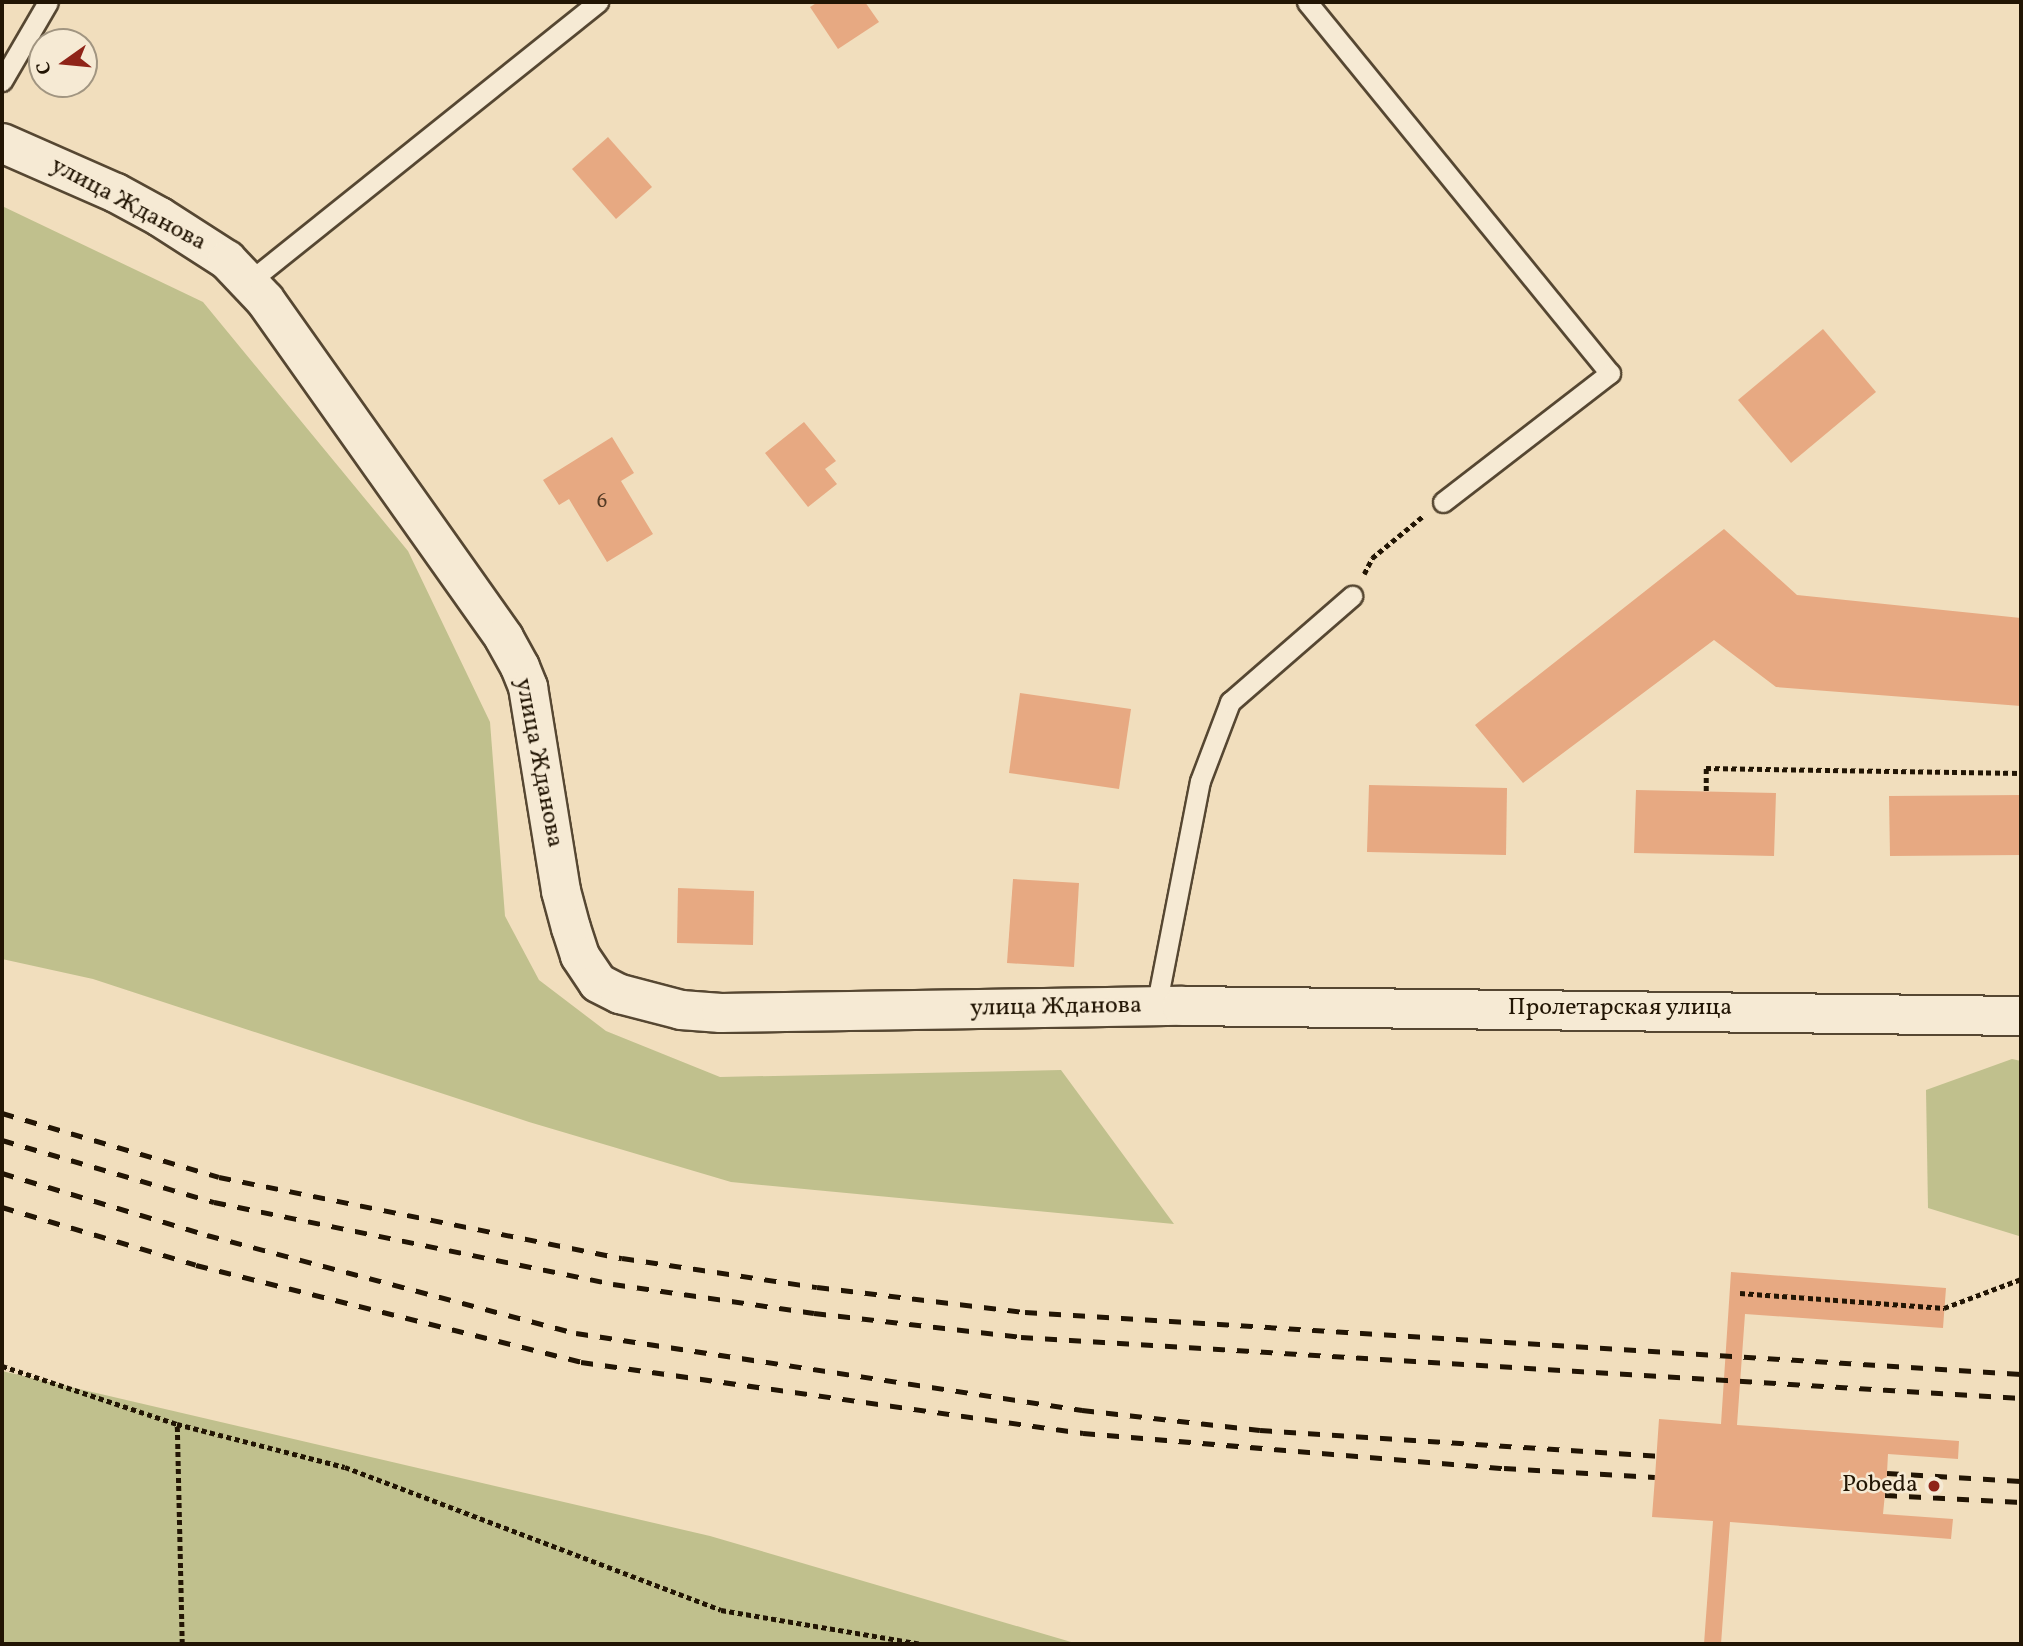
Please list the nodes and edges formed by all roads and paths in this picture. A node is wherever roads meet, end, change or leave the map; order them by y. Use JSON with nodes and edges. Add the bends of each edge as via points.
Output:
{"nodes":[{"id":1,"x":48,"y":2,"type":"edge"},
{"id":2,"x":598,"y":2,"type":"edge"},
{"id":3,"x":1307,"y":2,"type":"edge"},
{"id":4,"x":2,"y":81,"type":"edge"},
{"id":5,"x":2,"y":143,"type":"edge"},
{"id":6,"x":250,"y":281,"type":"junction"},
{"id":7,"x":1443,"y":502,"type":"joint"},
{"id":8,"x":1352,"y":596,"type":"joint"},
{"id":9,"x":2021,"y":773,"type":"edge"},
{"id":10,"x":1706,"y":791,"type":"dead end"},
{"id":11,"x":1218,"y":1006,"type":"joint"},
{"id":12,"x":1156,"y":1007,"type":"junction"},
{"id":13,"x":2021,"y":1016,"type":"edge"},
{"id":14,"x":2021,"y":1279,"type":"edge"},
{"id":15,"x":1740,"y":1293,"type":"dead end"},
{"id":16,"x":2,"y":1366,"type":"edge"},
{"id":17,"x":177,"y":1424,"type":"junction"},
{"id":18,"x":182,"y":1644,"type":"edge"},
{"id":19,"x":923,"y":1644,"type":"edge"}],
"edges":[{"from":1,"to":4,"type":"lane"},
{"from":2,"to":6,"type":"lane"},
{"from":3,"to":7,"type":"lane","via":[[1610,373]]},
{"from":5,"to":6,"type":"main road","name":"улица Жданова","via":[[160,217],[227,260]]},
{"from":6,"to":12,"type":"main road","name":"улица Жданова","via":[[504,638],[520,667],[561,891],[580,956],[598,984],[651,1004],[720,1013]]},
{"from":7,"to":8,"type":"path","via":[[1372,558]]},
{"from":8,"to":12,"type":"lane","via":[[1230,702],[1200,781]]},
{"from":9,"to":10,"type":"path","via":[[1706,768]]},
{"from":11,"to":12,"type":"main road","name":"улица Жданова"},
{"from":11,"to":13,"type":"main road","name":"Пролетарская улица"},
{"from":14,"to":15,"type":"path","via":[[1944,1308]]},
{"from":16,"to":17,"type":"path"},
{"from":17,"to":18,"type":"path"},
{"from":17,"to":19,"type":"path","via":[[345,1467],[721,1610]]}]}
